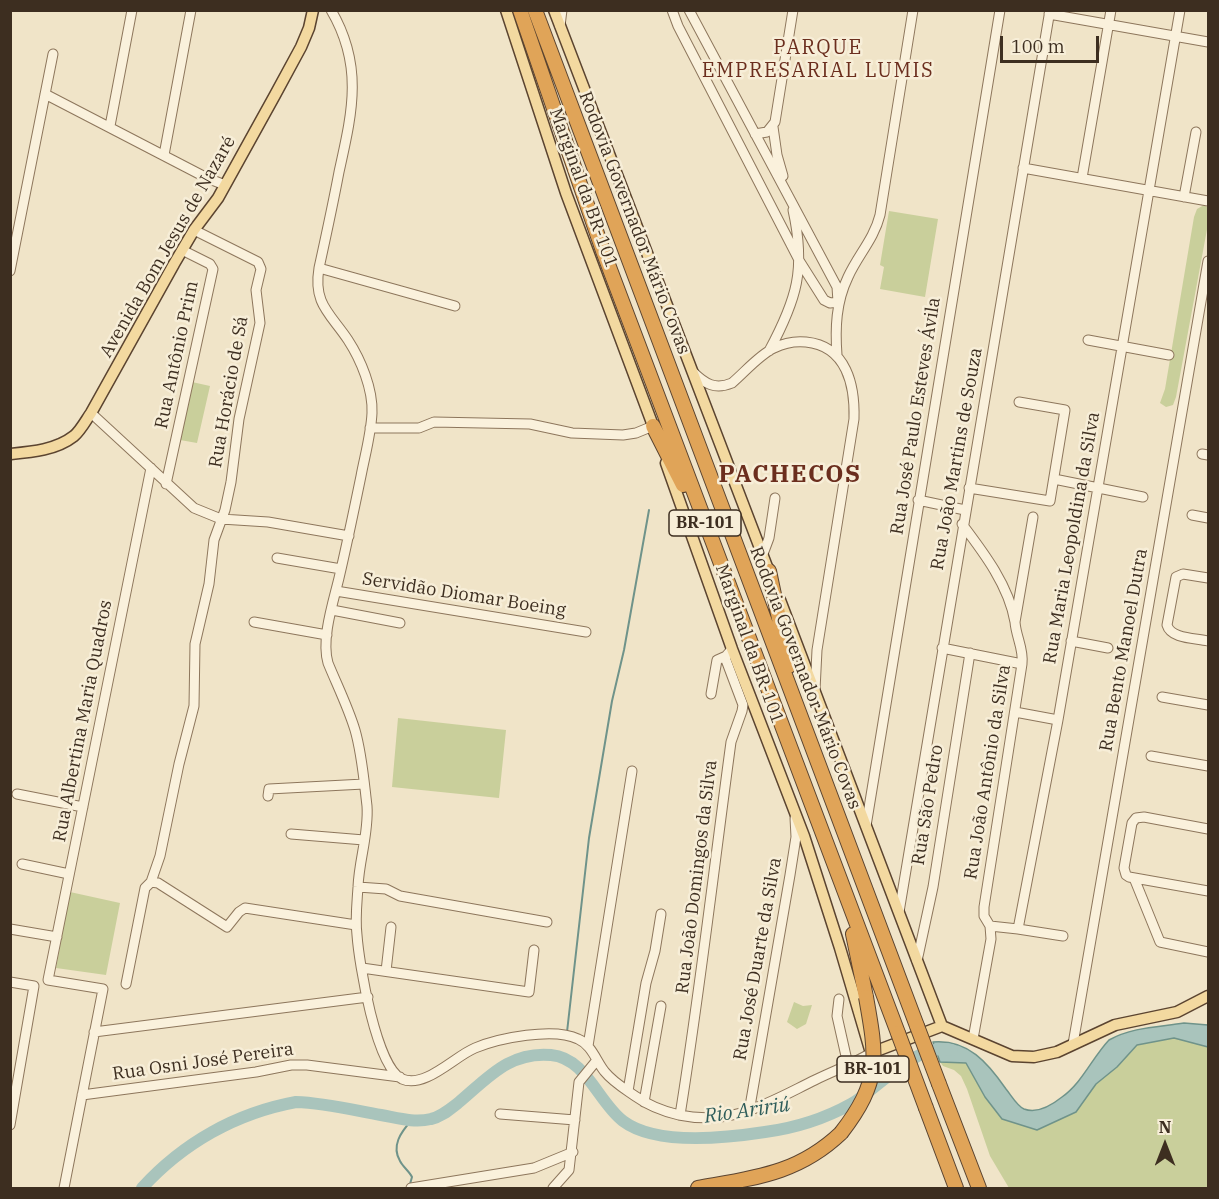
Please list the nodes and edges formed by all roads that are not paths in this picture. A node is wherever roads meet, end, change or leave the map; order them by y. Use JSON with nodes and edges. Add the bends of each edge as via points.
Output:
{"nodes":[{"id":1,"x":132,"y":10,"type":"edge"},
{"id":2,"x":191,"y":10,"type":"edge"},
{"id":3,"x":313,"y":10,"type":"edge"},
{"id":4,"x":506,"y":10,"type":"edge"},
{"id":5,"x":520,"y":10,"type":"edge"},
{"id":6,"x":535,"y":10,"type":"edge"},
{"id":7,"x":554,"y":10,"type":"edge"},
{"id":8,"x":562,"y":10,"type":"edge"},
{"id":9,"x":672,"y":10,"type":"edge"},
{"id":10,"x":689,"y":10,"type":"edge"},
{"id":11,"x":793,"y":10,"type":"edge"},
{"id":12,"x":913,"y":10,"type":"edge"},
{"id":13,"x":1000,"y":10,"type":"edge"},
{"id":14,"x":1111,"y":10,"type":"edge"},
{"id":15,"x":1180,"y":10,"type":"edge"},
{"id":16,"x":331,"y":11,"type":"edge"},
{"id":17,"x":1049,"y":12,"type":"edge"},
{"id":18,"x":1109,"y":24,"type":"junction"},
{"id":19,"x":560,"y":26,"type":"junction"},
{"id":20,"x":1176,"y":36,"type":"junction"},
{"id":21,"x":1209,"y":42,"type":"edge"},
{"id":22,"x":53,"y":54,"type":"dead end"},
{"id":23,"x":45,"y":94,"type":"junction"},
{"id":24,"x":110,"y":126,"type":"junction"},
{"id":25,"x":773,"y":127,"type":"junction"},
{"id":26,"x":1196,"y":132,"type":"dead end"},
{"id":27,"x":755,"y":134,"type":"junction"},
{"id":28,"x":164,"y":155,"type":"junction"},
{"id":29,"x":1023,"y":168,"type":"junction"},
{"id":30,"x":1082,"y":178,"type":"junction"},
{"id":31,"x":225,"y":185,"type":"junction"},
{"id":32,"x":1149,"y":190,"type":"junction"},
{"id":33,"x":1184,"y":197,"type":"junction"},
{"id":34,"x":790,"y":200,"type":"junction"},
{"id":35,"x":1209,"y":201,"type":"edge"},
{"id":36,"x":194,"y":230,"type":"junction"},
{"id":37,"x":814,"y":244,"type":"junction"},
{"id":38,"x":799,"y":247,"type":"junction"},
{"id":39,"x":182,"y":250,"type":"junction"},
{"id":40,"x":1209,"y":261,"type":"edge"},
{"id":41,"x":800,"y":262,"type":"junction"},
{"id":42,"x":319,"y":268,"type":"junction"},
{"id":43,"x":10,"y":271,"type":"edge"},
{"id":44,"x":838,"y":302,"type":"junction"},
{"id":45,"x":455,"y":306,"type":"dead end"},
{"id":46,"x":778,"y":333,"type":"junction"},
{"id":47,"x":836,"y":340,"type":"junction"},
{"id":48,"x":1088,"y":340,"type":"dead end"},
{"id":49,"x":789,"y":343,"type":"junction"},
{"id":50,"x":820,"y":345,"type":"junction"},
{"id":51,"x":1122,"y":346,"type":"junction"},
{"id":52,"x":769,"y":351,"type":"junction"},
{"id":53,"x":1169,"y":354,"type":"dead end"},
{"id":54,"x":837,"y":356,"type":"junction"},
{"id":55,"x":692,"y":371,"type":"junction"},
{"id":56,"x":1019,"y":402,"type":"dead end"},
{"id":57,"x":91,"y":413,"type":"junction"},
{"id":58,"x":653,"y":426,"type":"junction"},
{"id":59,"x":370,"y":428,"type":"junction"},
{"id":60,"x":10,"y":454,"type":"edge"},
{"id":61,"x":151,"y":468,"type":"junction"},
{"id":62,"x":1058,"y":480,"type":"junction"},
{"id":63,"x":166,"y":483,"type":"junction"},
{"id":64,"x":969,"y":488,"type":"junction"},
{"id":65,"x":1098,"y":488,"type":"junction"},
{"id":66,"x":1143,"y":496,"type":"dead end"},
{"id":67,"x":775,"y":498,"type":"dead end"},
{"id":68,"x":918,"y":500,"type":"junction"},
{"id":69,"x":965,"y":510,"type":"junction"},
{"id":70,"x":1192,"y":515,"type":"dead end"},
{"id":71,"x":1033,"y":517,"type":"dead end"},
{"id":72,"x":1209,"y":518,"type":"edge"},
{"id":73,"x":220,"y":519,"type":"junction"},
{"id":74,"x":962,"y":524,"type":"junction"},
{"id":75,"x":349,"y":536,"type":"junction"},
{"id":76,"x":717,"y":555,"type":"junction"},
{"id":77,"x":763,"y":555,"type":"junction"},
{"id":78,"x":277,"y":558,"type":"dead end"},
{"id":79,"x":341,"y":569,"type":"junction"},
{"id":80,"x":769,"y":571,"type":"junction"},
{"id":81,"x":1209,"y":578,"type":"edge"},
{"id":82,"x":336,"y":591,"type":"junction"},
{"id":83,"x":332,"y":610,"type":"junction"},
{"id":84,"x":254,"y":622,"type":"dead end"},
{"id":85,"x":1015,"y":622,"type":"junction"},
{"id":86,"x":400,"y":623,"type":"dead end"},
{"id":87,"x":586,"y":632,"type":"dead end"},
{"id":88,"x":327,"y":634,"type":"junction"},
{"id":89,"x":1209,"y":640,"type":"edge"},
{"id":90,"x":1071,"y":641,"type":"junction"},
{"id":91,"x":942,"y":648,"type":"junction"},
{"id":92,"x":1108,"y":648,"type":"dead end"},
{"id":93,"x":729,"y":652,"type":"junction"},
{"id":94,"x":970,"y":653,"type":"junction"},
{"id":95,"x":1022,"y":664,"type":"junction"},
{"id":96,"x":711,"y":694,"type":"dead end"},
{"id":97,"x":815,"y":695,"type":"junction"},
{"id":98,"x":1162,"y":697,"type":"dead end"},
{"id":99,"x":1209,"y":705,"type":"edge"},
{"id":100,"x":798,"y":709,"type":"junction"},
{"id":101,"x":1015,"y":712,"type":"junction"},
{"id":102,"x":1058,"y":720,"type":"junction"},
{"id":103,"x":1151,"y":756,"type":"dead end"},
{"id":104,"x":1209,"y":766,"type":"edge"},
{"id":105,"x":632,"y":771,"type":"dead end"},
{"id":106,"x":364,"y":784,"type":"junction"},
{"id":107,"x":17,"y":794,"type":"dead end"},
{"id":108,"x":268,"y":796,"type":"dead end"},
{"id":109,"x":83,"y":807,"type":"junction"},
{"id":110,"x":795,"y":812,"type":"junction"},
{"id":111,"x":866,"y":828,"type":"junction"},
{"id":112,"x":1209,"y":829,"type":"edge"},
{"id":113,"x":291,"y":834,"type":"dead end"},
{"id":114,"x":364,"y":840,"type":"junction"},
{"id":115,"x":22,"y":864,"type":"dead end"},
{"id":116,"x":69,"y":874,"type":"junction"},
{"id":117,"x":1130,"y":876,"type":"junction"},
{"id":118,"x":151,"y":882,"type":"junction"},
{"id":119,"x":358,"y":887,"type":"junction"},
{"id":120,"x":1209,"y":891,"type":"edge"},
{"id":121,"x":844,"y":894,"type":"junction"},
{"id":122,"x":898,"y":912,"type":"junction"},
{"id":123,"x":661,"y":915,"type":"dead end"},
{"id":124,"x":547,"y":922,"type":"dead end"},
{"id":125,"x":356,"y":925,"type":"junction"},
{"id":126,"x":990,"y":926,"type":"junction"},
{"id":127,"x":391,"y":927,"type":"dead end"},
{"id":128,"x":10,"y":928,"type":"edge"},
{"id":129,"x":1018,"y":930,"type":"junction"},
{"id":130,"x":1063,"y":936,"type":"dead end"},
{"id":131,"x":57,"y":937,"type":"junction"},
{"id":132,"x":534,"y":950,"type":"dead end"},
{"id":133,"x":1209,"y":952,"type":"edge"},
{"id":134,"x":917,"y":961,"type":"junction"},
{"id":135,"x":362,"y":968,"type":"junction"},
{"id":136,"x":386,"y":971,"type":"junction"},
{"id":137,"x":10,"y":982,"type":"edge"},
{"id":138,"x":126,"y":984,"type":"dead end"},
{"id":139,"x":1209,"y":996,"type":"edge"},
{"id":140,"x":368,"y":997,"type":"junction"},
{"id":141,"x":839,"y":999,"type":"dead end"},
{"id":142,"x":661,"y":1006,"type":"dead end"},
{"id":143,"x":942,"y":1026,"type":"junction"},
{"id":144,"x":94,"y":1032,"type":"junction"},
{"id":145,"x":973,"y":1039,"type":"junction"},
{"id":146,"x":1073,"y":1044,"type":"junction"},
{"id":147,"x":588,"y":1046,"type":"junction"},
{"id":148,"x":871,"y":1053,"type":"junction"},
{"id":149,"x":594,"y":1064,"type":"junction"},
{"id":150,"x":848,"y":1065,"type":"junction"},
{"id":151,"x":400,"y":1077,"type":"junction"},
{"id":152,"x":628,"y":1091,"type":"junction"},
{"id":153,"x":82,"y":1095,"type":"junction"},
{"id":154,"x":644,"y":1102,"type":"junction"},
{"id":155,"x":749,"y":1112,"type":"junction"},
{"id":156,"x":500,"y":1114,"type":"dead end"},
{"id":157,"x":680,"y":1115,"type":"junction"},
{"id":158,"x":575,"y":1120,"type":"junction"},
{"id":159,"x":10,"y":1125,"type":"edge"},
{"id":160,"x":573,"y":1152,"type":"junction"},
{"id":161,"x":64,"y":1188,"type":"edge"},
{"id":162,"x":411,"y":1188,"type":"edge"},
{"id":163,"x":553,"y":1188,"type":"edge"},
{"id":164,"x":698,"y":1188,"type":"edge"},
{"id":165,"x":956,"y":1188,"type":"edge"},
{"id":166,"x":979,"y":1188,"type":"edge"}],
"edges":[{"from":1,"to":24,"type":"street"},
{"from":2,"to":28,"type":"street"},
{"from":3,"to":31,"type":"main road","name":"Avenida Bom Jesus de Nazaré","via":[[302,46]]},
{"from":4,"to":58,"type":"main road","name":"Marginal da BR-101","via":[[566,193]]},
{"from":5,"to":76,"type":"highway","name":"Rodovia Governador Mário Covas","number":"BR-101","via":[[593,224]]},
{"from":6,"to":100,"type":"highway","name":"Rodovia Governador Mário Covas","number":"BR-101"},
{"from":7,"to":19,"type":"main road","name":"Marginal da BR-101"},
{"from":8,"to":19,"type":"street"},
{"from":9,"to":41,"type":"street"},
{"from":10,"to":27,"type":"street"},
{"from":11,"to":25,"type":"street"},
{"from":12,"to":44,"type":"street","via":[[879,221]]},
{"from":13,"to":68,"type":"street","name":"Rua José Paulo Esteves Ávila"},
{"from":14,"to":18,"type":"street"},
{"from":15,"to":20,"type":"street","name":"Rua Maria Leopoldina da Silva"},
{"from":16,"to":42,"type":"street","via":[[350,55],[354,92]]},
{"from":17,"to":18,"type":"street"},
{"from":17,"to":29,"type":"street","name":"Rua João Martins de Souza"},
{"from":18,"to":20,"type":"street"},
{"from":18,"to":30,"type":"street"},
{"from":19,"to":55,"type":"main road","name":"Marginal da BR-101"},
{"from":20,"to":21,"type":"street"},
{"from":20,"to":32,"type":"street","name":"Rua Maria Leopoldina da Silva"},
{"from":22,"to":23,"type":"street"},
{"from":23,"to":24,"type":"street"},
{"from":23,"to":43,"type":"street"},
{"from":24,"to":28,"type":"street"},
{"from":25,"to":27,"type":"street"},
{"from":25,"to":34,"type":"street"},
{"from":26,"to":33,"type":"street"},
{"from":27,"to":34,"type":"street"},
{"from":28,"to":31,"type":"street"},
{"from":29,"to":30,"type":"street"},
{"from":29,"to":64,"type":"street","name":"Rua João Martins de Souza"},
{"from":30,"to":32,"type":"street"},
{"from":31,"to":36,"type":"main road","name":"Avenida Bom Jesus de Nazaré"},
{"from":32,"to":33,"type":"street"},
{"from":32,"to":51,"type":"street","name":"Rua Maria Leopoldina da Silva"},
{"from":33,"to":35,"type":"street"},
{"from":34,"to":37,"type":"street"},
{"from":34,"to":38,"type":"street"},
{"from":36,"to":39,"type":"main road","name":"Avenida Bom Jesus de Nazaré"},
{"from":36,"to":73,"type":"street","name":"Rua Horácio de Sá","via":[[258,262],[261,269],[256,290],[260,323],[240,412],[229,491]]},
{"from":37,"to":38,"type":"street"},
{"from":37,"to":44,"type":"street","via":[[837,287]]},
{"from":38,"to":41,"type":"street"},
{"from":39,"to":57,"type":"main road","name":"Avenida Bom Jesus de Nazaré"},
{"from":39,"to":63,"type":"street","name":"Rua Antônio Prim","via":[[213,269]]},
{"from":40,"to":146,"type":"street","name":"Rua Bento Manoel Dutra"},
{"from":41,"to":44,"type":"street","via":[[824,300]]},
{"from":41,"to":46,"type":"street","via":[[795,296]]},
{"from":42,"to":45,"type":"street"},
{"from":42,"to":59,"type":"street","via":[[317,289],[321,303],[349,342],[363,372],[372,404]]},
{"from":44,"to":47,"type":"street"},
{"from":46,"to":49,"type":"street"},
{"from":46,"to":52,"type":"street"},
{"from":47,"to":50,"type":"street"},
{"from":47,"to":54,"type":"street"},
{"from":48,"to":51,"type":"street"},
{"from":49,"to":50,"type":"street"},
{"from":49,"to":52,"type":"street"},
{"from":50,"to":54,"type":"street"},
{"from":51,"to":53,"type":"street"},
{"from":51,"to":65,"type":"street","name":"Rua Maria Leopoldina da Silva"},
{"from":52,"to":55,"type":"street","via":[[724,386],[709,386]]},
{"from":54,"to":97,"type":"street","via":[[850,378],[854,419],[817,650]]},
{"from":55,"to":77,"type":"main road","name":"Marginal da BR-101"},
{"from":56,"to":62,"type":"street","via":[[1065,410]]},
{"from":57,"to":60,"type":"main road","name":"Avenida Bom Jesus de Nazaré","via":[[75,435],[65,441],[47,449]]},
{"from":57,"to":61,"type":"street"},
{"from":58,"to":59,"type":"street","via":[[623,435],[572,433],[530,424],[434,422],[419,428]]},
{"from":58,"to":76,"type":"highway"},
{"from":58,"to":93,"type":"main road","name":"Marginal da BR-101"},
{"from":59,"to":75,"type":"street"},
{"from":61,"to":63,"type":"street"},
{"from":61,"to":109,"type":"street","name":"Rua Albertina Maria Quadros"},
{"from":62,"to":64,"type":"street","via":[[1050,501]]},
{"from":62,"to":65,"type":"street"},
{"from":63,"to":73,"type":"street","via":[[194,508]]},
{"from":64,"to":69,"type":"street","name":"Rua João Martins de Souza"},
{"from":65,"to":66,"type":"street"},
{"from":65,"to":90,"type":"street","name":"Rua Maria Leopoldina da Silva"},
{"from":67,"to":77,"type":"street"},
{"from":68,"to":69,"type":"street"},
{"from":68,"to":111,"type":"street","name":"Rua José Paulo Esteves Ávila"},
{"from":69,"to":74,"type":"street","name":"Rua João Martins de Souza"},
{"from":70,"to":72,"type":"street"},
{"from":71,"to":85,"type":"street"},
{"from":73,"to":75,"type":"street","via":[[268,522]]},
{"from":73,"to":118,"type":"street","name":"Rua Horácio de Sá","via":[[195,644],[194,706]]},
{"from":74,"to":85,"type":"street","name":"Rua João Antônio da Silva","via":[[991,566],[1011,604]]},
{"from":74,"to":91,"type":"street","name":"Rua João Martins de Souza"},
{"from":75,"to":79,"type":"street"},
{"from":76,"to":121,"type":"highway","name":"Rodovia Governador Mário Covas","number":"BR-101"},
{"from":77,"to":80,"type":"main road","name":"Marginal da BR-101"},
{"from":78,"to":79,"type":"street"},
{"from":79,"to":82,"type":"street"},
{"from":80,"to":97,"type":"main road","name":"Marginal da BR-101"},
{"from":80,"to":100,"type":"highway"},
{"from":81,"to":89,"type":"street","via":[[1180,574],[1175,579],[1167,625],[1176,635]]},
{"from":82,"to":83,"type":"street"},
{"from":82,"to":87,"type":"street","name":"Servidão Diomar Boeing"},
{"from":83,"to":86,"type":"street"},
{"from":83,"to":88,"type":"street"},
{"from":84,"to":88,"type":"street"},
{"from":85,"to":95,"type":"street","name":"Rua João Antônio da Silva"},
{"from":88,"to":106,"type":"street","via":[[326,658],[356,733]]},
{"from":90,"to":92,"type":"street"},
{"from":90,"to":102,"type":"street","name":"Rua Maria Leopoldina da Silva"},
{"from":91,"to":94,"type":"street"},
{"from":91,"to":122,"type":"street","name":"Rua João Martins de Souza"},
{"from":93,"to":96,"type":"street","via":[[717,660]]},
{"from":93,"to":110,"type":"main road","name":"Marginal da BR-101"},
{"from":93,"to":157,"type":"street","name":"Rua João Domingos da Silva","via":[[726,660],[743,705],[731,742]]},
{"from":94,"to":95,"type":"street"},
{"from":94,"to":134,"type":"street","name":"Rua São Pedro","via":[[933,887]]},
{"from":95,"to":101,"type":"street","name":"Rua João Antônio da Silva"},
{"from":97,"to":111,"type":"main road","name":"Marginal da BR-101"},
{"from":98,"to":99,"type":"street"},
{"from":100,"to":166,"type":"highway","name":"Rodovia Governador Mário Covas","number":"BR-101","bridge":true},
{"from":101,"to":102,"type":"street"},
{"from":101,"to":126,"type":"street","name":"Rua João Antônio da Silva","via":[[984,907]]},
{"from":102,"to":129,"type":"street","name":"Rua Maria Leopoldina da Silva"},
{"from":103,"to":104,"type":"street"},
{"from":105,"to":147,"type":"street"},
{"from":106,"to":108,"type":"street","via":[[269,789]]},
{"from":106,"to":114,"type":"street"},
{"from":107,"to":109,"type":"street"},
{"from":109,"to":116,"type":"street","name":"Rua Albertina Maria Quadros"},
{"from":110,"to":148,"type":"main road","name":"Marginal da BR-101"},
{"from":110,"to":155,"type":"street","name":"Rua José Duarte da Silva","via":[[796,837]]},
{"from":111,"to":122,"type":"main road","name":"Marginal da BR-101"},
{"from":112,"to":117,"type":"street","via":[[1136,818],[1124,868]]},
{"from":113,"to":114,"type":"street"},
{"from":114,"to":119,"type":"street"},
{"from":115,"to":116,"type":"street"},
{"from":116,"to":131,"type":"street","name":"Rua Albertina Maria Quadros"},
{"from":117,"to":120,"type":"street"},
{"from":117,"to":133,"type":"street","via":[[1160,942]]},
{"from":118,"to":125,"type":"street","via":[[227,927],[245,908]]},
{"from":118,"to":138,"type":"street","name":"Rua Horácio de Sá","via":[[145,888]]},
{"from":119,"to":124,"type":"street","via":[[386,889],[400,896]]},
{"from":119,"to":125,"type":"street"},
{"from":121,"to":164,"type":"highway","number":"BR-101","bridge":true,"via":[[875,1055],[864,1096],[841,1133],[825,1149],[793,1167]]},
{"from":121,"to":165,"type":"highway","name":"Rodovia Governador Mário Covas","number":"BR-101","bridge":true},
{"from":122,"to":134,"type":"main road","name":"Marginal da BR-101"},
{"from":123,"to":152,"type":"street"},
{"from":125,"to":135,"type":"street"},
{"from":126,"to":129,"type":"street"},
{"from":126,"to":145,"type":"street"},
{"from":127,"to":136,"type":"street"},
{"from":128,"to":131,"type":"street"},
{"from":129,"to":130,"type":"street"},
{"from":131,"to":144,"type":"street","name":"Rua Albertina Maria Quadros","via":[[48,980],[103,989]]},
{"from":132,"to":136,"type":"street","via":[[529,992]]},
{"from":134,"to":143,"type":"main road","name":"Marginal da BR-101"},
{"from":135,"to":136,"type":"street"},
{"from":135,"to":140,"type":"street"},
{"from":137,"to":159,"type":"street","via":[[34,986]]},
{"from":139,"to":146,"type":"main road","via":[[1177,1012],[1115,1025]]},
{"from":140,"to":144,"type":"street"},
{"from":140,"to":151,"type":"street","via":[[381,1050]]},
{"from":141,"to":150,"type":"street","via":[[837,1016]]},
{"from":142,"to":154,"type":"street"},
{"from":143,"to":145,"type":"main road"},
{"from":143,"to":148,"type":"main road"},
{"from":144,"to":153,"type":"street"},
{"from":145,"to":146,"type":"main road","via":[[1012,1056],[1025,1057],[1057,1052]]},
{"from":147,"to":149,"type":"street"},
{"from":147,"to":151,"type":"street","name":"Rua Osni José Pereira","via":[[565,1035],[520,1037],[474,1048],[422,1079],[409,1081]]},
{"from":148,"to":150,"type":"street"},
{"from":149,"to":152,"type":"street"},
{"from":149,"to":158,"type":"street","via":[[580,1079]]},
{"from":150,"to":155,"type":"street"},
{"from":151,"to":153,"type":"street","name":"Rua Osni José Pereira","via":[[291,1065]]},
{"from":152,"to":154,"type":"street"},
{"from":153,"to":161,"type":"street"},
{"from":154,"to":157,"type":"street"},
{"from":155,"to":157,"type":"street","via":[[718,1118]]},
{"from":156,"to":158,"type":"street"},
{"from":158,"to":160,"type":"street"},
{"from":160,"to":162,"type":"street","via":[[534,1168]]},
{"from":160,"to":163,"type":"street","via":[[569,1170]]}]}
